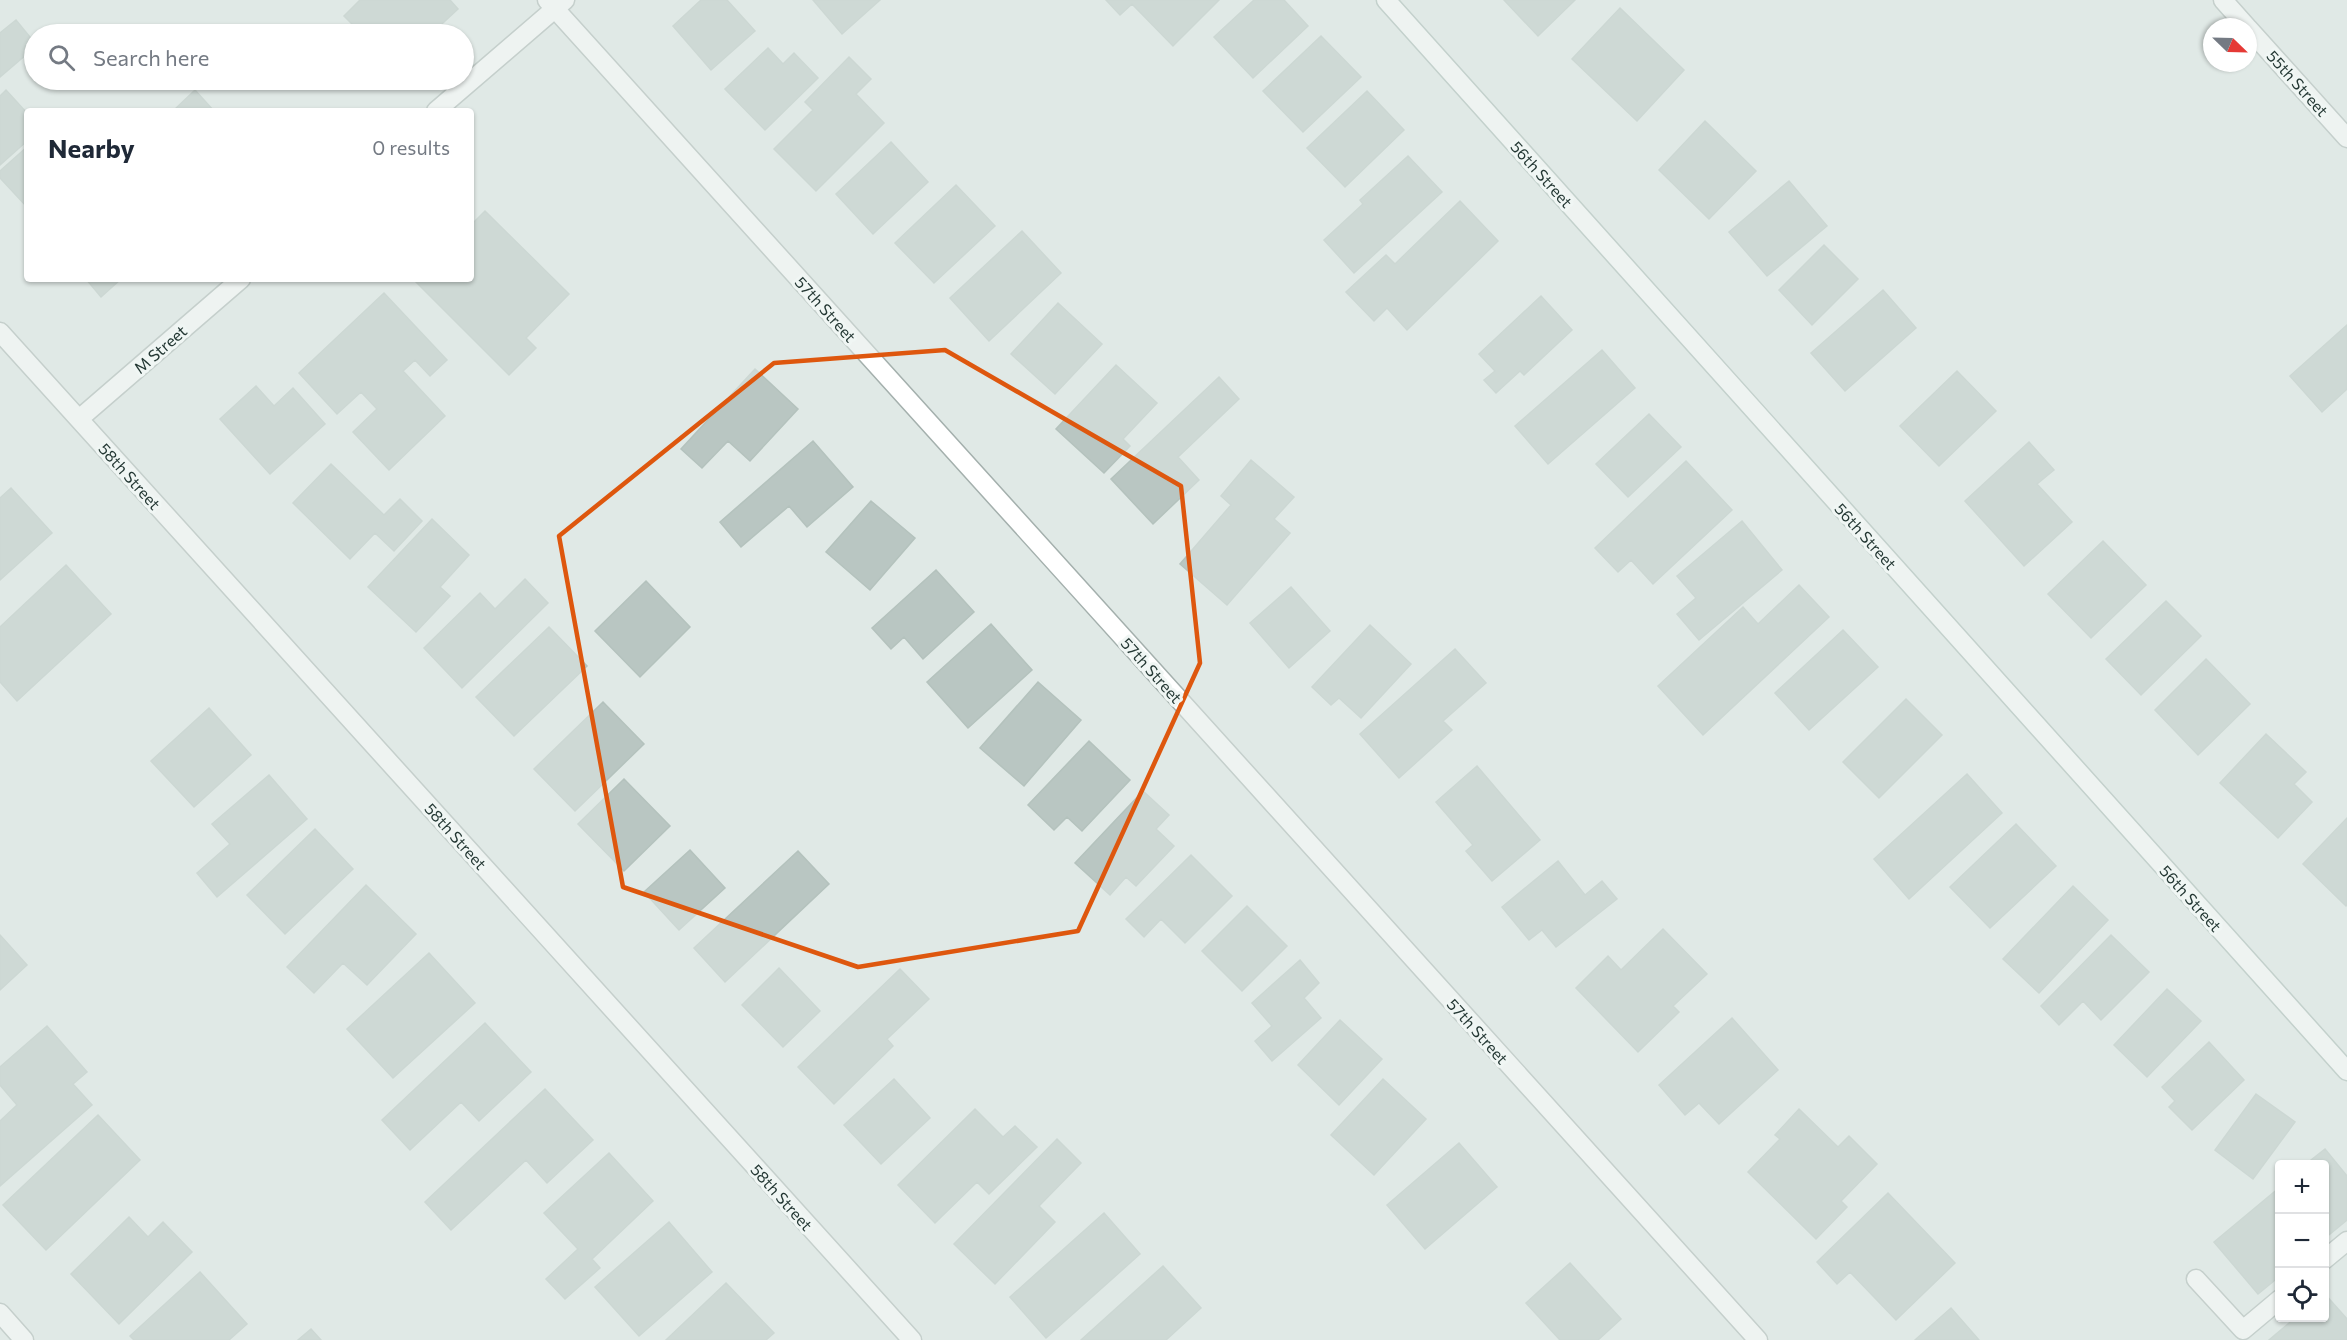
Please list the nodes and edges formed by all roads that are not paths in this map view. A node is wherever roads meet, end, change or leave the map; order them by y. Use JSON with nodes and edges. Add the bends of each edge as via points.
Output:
{"nodes":[{"id":1,"x":1386,"y":0,"type":"edge"},
{"id":2,"x":2223,"y":0,"type":"edge"},
{"id":3,"x":556,"y":3,"type":"edge"},
{"id":4,"x":2238,"y":18,"type":"edge"},
{"id":5,"x":2257,"y":39,"type":"edge"},
{"id":6,"x":474,"y":77,"type":"edge"},
{"id":7,"x":459,"y":90,"type":"edge"},
{"id":8,"x":439,"y":108,"type":"edge"},
{"id":9,"x":2347,"y":138,"type":"edge"},
{"id":10,"x":238,"y":282,"type":"edge"},
{"id":11,"x":0,"y":332,"type":"edge"},
{"id":12,"x":78,"y":419,"type":"junction"},
{"id":13,"x":2347,"y":1071,"type":"edge"},
{"id":14,"x":2347,"y":1241,"type":"edge"},
{"id":15,"x":2329,"y":1257,"type":"edge"},
{"id":16,"x":2196,"y":1280,"type":"dead end"},
{"id":17,"x":2275,"y":1303,"type":"edge"},
{"id":18,"x":0,"y":1313,"type":"edge"},
{"id":19,"x":24,"y":1340,"type":"edge"},
{"id":20,"x":912,"y":1340,"type":"edge"},
{"id":21,"x":1758,"y":1340,"type":"edge"}],
"edges":[{"from":1,"to":13,"type":"street","name":"56th Street"},
{"from":2,"to":4,"type":"street","name":"55th Street"},
{"from":3,"to":6,"type":"street"},
{"from":3,"to":21,"type":"street","name":"57th Street"},
{"from":5,"to":9,"type":"street","name":"55th Street"},
{"from":7,"to":8,"type":"street"},
{"from":10,"to":12,"type":"street","name":"M Street"},
{"from":11,"to":12,"type":"street","name":"58th Street"},
{"from":12,"to":20,"type":"street","name":"58th Street"},
{"from":14,"to":15,"type":"street"},
{"from":16,"to":17,"type":"street","via":[[2243,1330]]},
{"from":18,"to":19,"type":"street"}]}
